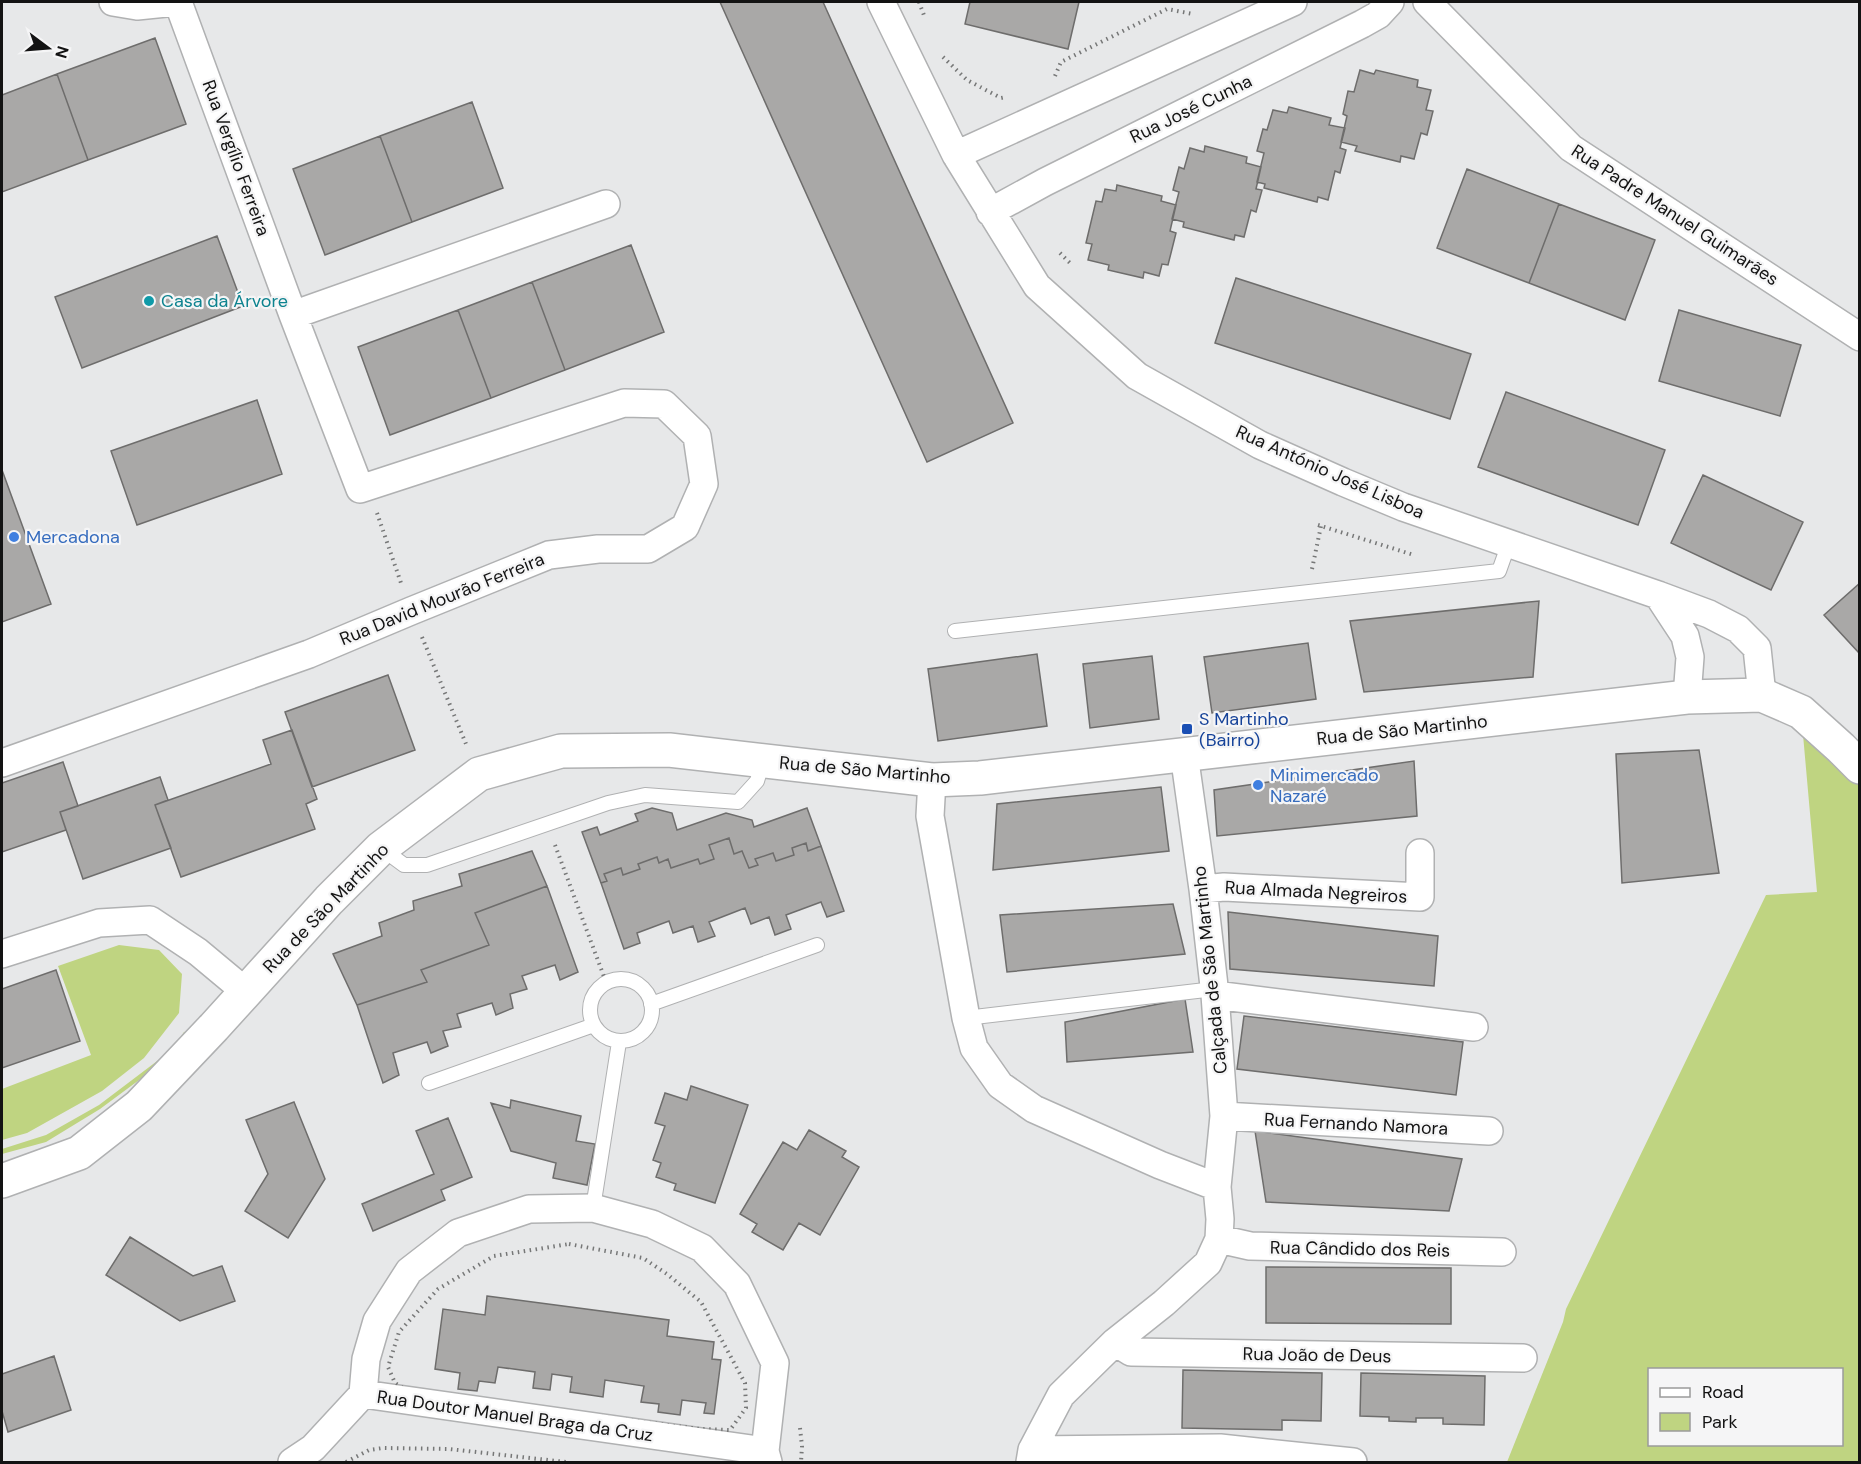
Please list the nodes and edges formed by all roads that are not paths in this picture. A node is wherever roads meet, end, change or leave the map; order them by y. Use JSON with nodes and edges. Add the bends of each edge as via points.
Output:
{"nodes":[{"id":1,"x":113,"y":2,"type":"edge"},
{"id":2,"x":177,"y":2,"type":"edge"},
{"id":3,"x":881,"y":2,"type":"edge"},
{"id":4,"x":1293,"y":2,"type":"edge"},
{"id":5,"x":1390,"y":2,"type":"edge"},
{"id":6,"x":1426,"y":2,"type":"edge"},
{"id":7,"x":956,"y":155,"type":"junction"},
{"id":8,"x":606,"y":204,"type":"dead end"},
{"id":9,"x":990,"y":212,"type":"junction"},
{"id":10,"x":293,"y":315,"type":"junction"},
{"id":11,"x":1860,"y":337,"type":"edge"},
{"id":12,"x":1509,"y":543,"type":"junction"},
{"id":13,"x":1658,"y":595,"type":"junction"},
{"id":14,"x":955,"y":632,"type":"dead end"},
{"id":15,"x":1762,"y":695,"type":"junction"},
{"id":16,"x":1687,"y":697,"type":"junction"},
{"id":17,"x":1184,"y":754,"type":"junction"},
{"id":18,"x":763,"y":761,"type":"junction"},
{"id":19,"x":2,"y":763,"type":"edge"},
{"id":20,"x":1860,"y":767,"type":"edge"},
{"id":21,"x":932,"y":780,"type":"junction"},
{"id":22,"x":381,"y":848,"type":"junction"},
{"id":23,"x":1420,"y":853,"type":"dead end"},
{"id":24,"x":1203,"y":889,"type":"junction"},
{"id":25,"x":817,"y":945,"type":"dead end"},
{"id":26,"x":2,"y":954,"type":"edge"},
{"id":27,"x":246,"y":992,"type":"junction"},
{"id":28,"x":1214,"y":992,"type":"junction"},
{"id":29,"x":651,"y":1004,"type":"junction"},
{"id":30,"x":966,"y":1018,"type":"junction"},
{"id":31,"x":594,"y":1026,"type":"junction"},
{"id":32,"x":1474,"y":1027,"type":"dead end"},
{"id":33,"x":619,"y":1042,"type":"junction"},
{"id":34,"x":429,"y":1083,"type":"dead end"},
{"id":35,"x":1224,"y":1116,"type":"junction"},
{"id":36,"x":1489,"y":1131,"type":"dead end"},
{"id":37,"x":2,"y":1181,"type":"edge"},
{"id":38,"x":1217,"y":1187,"type":"junction"},
{"id":39,"x":593,"y":1208,"type":"junction"},
{"id":40,"x":1219,"y":1239,"type":"junction"},
{"id":41,"x":1502,"y":1252,"type":"dead end"},
{"id":42,"x":1115,"y":1342,"type":"junction"},
{"id":43,"x":1523,"y":1358,"type":"dead end"},
{"id":44,"x":363,"y":1394,"type":"junction"},
{"id":45,"x":1031,"y":1456,"type":"edge"},
{"id":46,"x":766,"y":1457,"type":"edge"},
{"id":47,"x":292,"y":1462,"type":"edge"},
{"id":48,"x":1353,"y":1462,"type":"edge"}],
"edges":[{"from":1,"to":2,"type":"street","name":"Rua Vergílio Ferreira","via":[[136,6]]},
{"from":2,"to":10,"type":"street","name":"Rua Vergílio Ferreira"},
{"from":3,"to":7,"type":"street","name":"Rua António José Lisboa"},
{"from":4,"to":7,"type":"street"},
{"from":5,"to":9,"type":"street","name":"Rua José Cunha","via":[[1362,24]]},
{"from":6,"to":11,"type":"street","name":"Rua Padre Manuel Guimarães","via":[[1570,148]]},
{"from":7,"to":9,"type":"street","name":"Rua António José Lisboa"},
{"from":8,"to":10,"type":"street"},
{"from":9,"to":12,"type":"street","name":"Rua António José Lisboa","via":[[1037,286],[1137,376],[1260,445],[1403,507]]},
{"from":10,"to":19,"type":"street","name":"Rua David Mourão Ferreira","via":[[360,489],[624,403],[664,404],[697,436],[704,484],[685,527],[648,549],[598,549],[549,555],[309,654]]},
{"from":12,"to":13,"type":"street","name":"Rua António José Lisboa"},
{"from":12,"to":14,"type":"lane","via":[[1499,571]]},
{"from":13,"to":15,"type":"street","name":"Rua António José Lisboa","via":[[1738,629],[1756,648]]},
{"from":13,"to":16,"type":"street","via":[[1685,636],[1690,657]]},
{"from":15,"to":16,"type":"street","name":"Rua de São Martinho"},
{"from":15,"to":20,"type":"street","name":"Rua de São Martinho","via":[[1801,712]]},
{"from":16,"to":17,"type":"street","name":"Rua de São Martinho"},
{"from":17,"to":21,"type":"street","name":"Rua de São Martinho"},
{"from":17,"to":24,"type":"street","name":"Calçada de São Martinho"},
{"from":18,"to":21,"type":"street","name":"Rua de São Martinho"},
{"from":18,"to":22,"type":"street","name":"Rua de São Martinho","via":[[669,750],[561,751],[479,774]]},
{"from":18,"to":22,"type":"lane","via":[[757,782],[738,802],[645,795],[608,803],[427,865],[404,865]]},
{"from":21,"to":30,"type":"street","via":[[930,816]]},
{"from":22,"to":27,"type":"street","name":"Rua de São Martinho"},
{"from":23,"to":24,"type":"street","name":"Rua Almada Negreiros","via":[[1420,897]]},
{"from":24,"to":28,"type":"street","name":"Calçada de São Martinho"},
{"from":25,"to":29,"type":"lane"},
{"from":26,"to":27,"type":"street","via":[[99,923],[150,920],[198,952]]},
{"from":27,"to":37,"type":"street","name":"Rua de São Martinho","via":[[139,1106],[96,1140],[79,1153]]},
{"from":28,"to":30,"type":"lane"},
{"from":28,"to":32,"type":"street"},
{"from":28,"to":35,"type":"street","name":"Calçada de São Martinho"},
{"from":29,"to":31,"type":"lane","via":[[638,984],[619,979],[606,982],[591,1005]]},
{"from":29,"to":33,"type":"lane","via":[[651,1020],[646,1029],[629,1041]]},
{"from":30,"to":38,"type":"street","via":[[974,1048],[1000,1085],[1034,1109],[1160,1166]]},
{"from":31,"to":33,"type":"lane","via":[[600,1034]]},
{"from":31,"to":34,"type":"lane"},
{"from":33,"to":39,"type":"lane"},
{"from":35,"to":36,"type":"street","name":"Rua Fernando Namora"},
{"from":35,"to":38,"type":"street","name":"Calçada de São Martinho"},
{"from":38,"to":40,"type":"street","name":"Calçada de São Martinho"},
{"from":39,"to":44,"type":"street","via":[[529,1209],[458,1233],[409,1271],[377,1321],[366,1359]]},
{"from":39,"to":46,"type":"street","via":[[652,1224],[702,1248],[737,1284],[775,1363]]},
{"from":40,"to":41,"type":"street","name":"Rua Cândido dos Reis","via":[[1250,1246]]},
{"from":40,"to":42,"type":"street","via":[[1209,1263]]},
{"from":42,"to":43,"type":"street","name":"Rua João de Deus","via":[[1131,1352]]},
{"from":42,"to":45,"type":"street","via":[[1060,1395]]},
{"from":44,"to":46,"type":"street","name":"Rua Doutor Manuel Braga da Cruz"},
{"from":44,"to":47,"type":"street","name":"Rua Doutor Manuel Braga da Cruz","via":[[313,1449]]},
{"from":45,"to":48,"type":"street","via":[[1220,1448]]}]}
